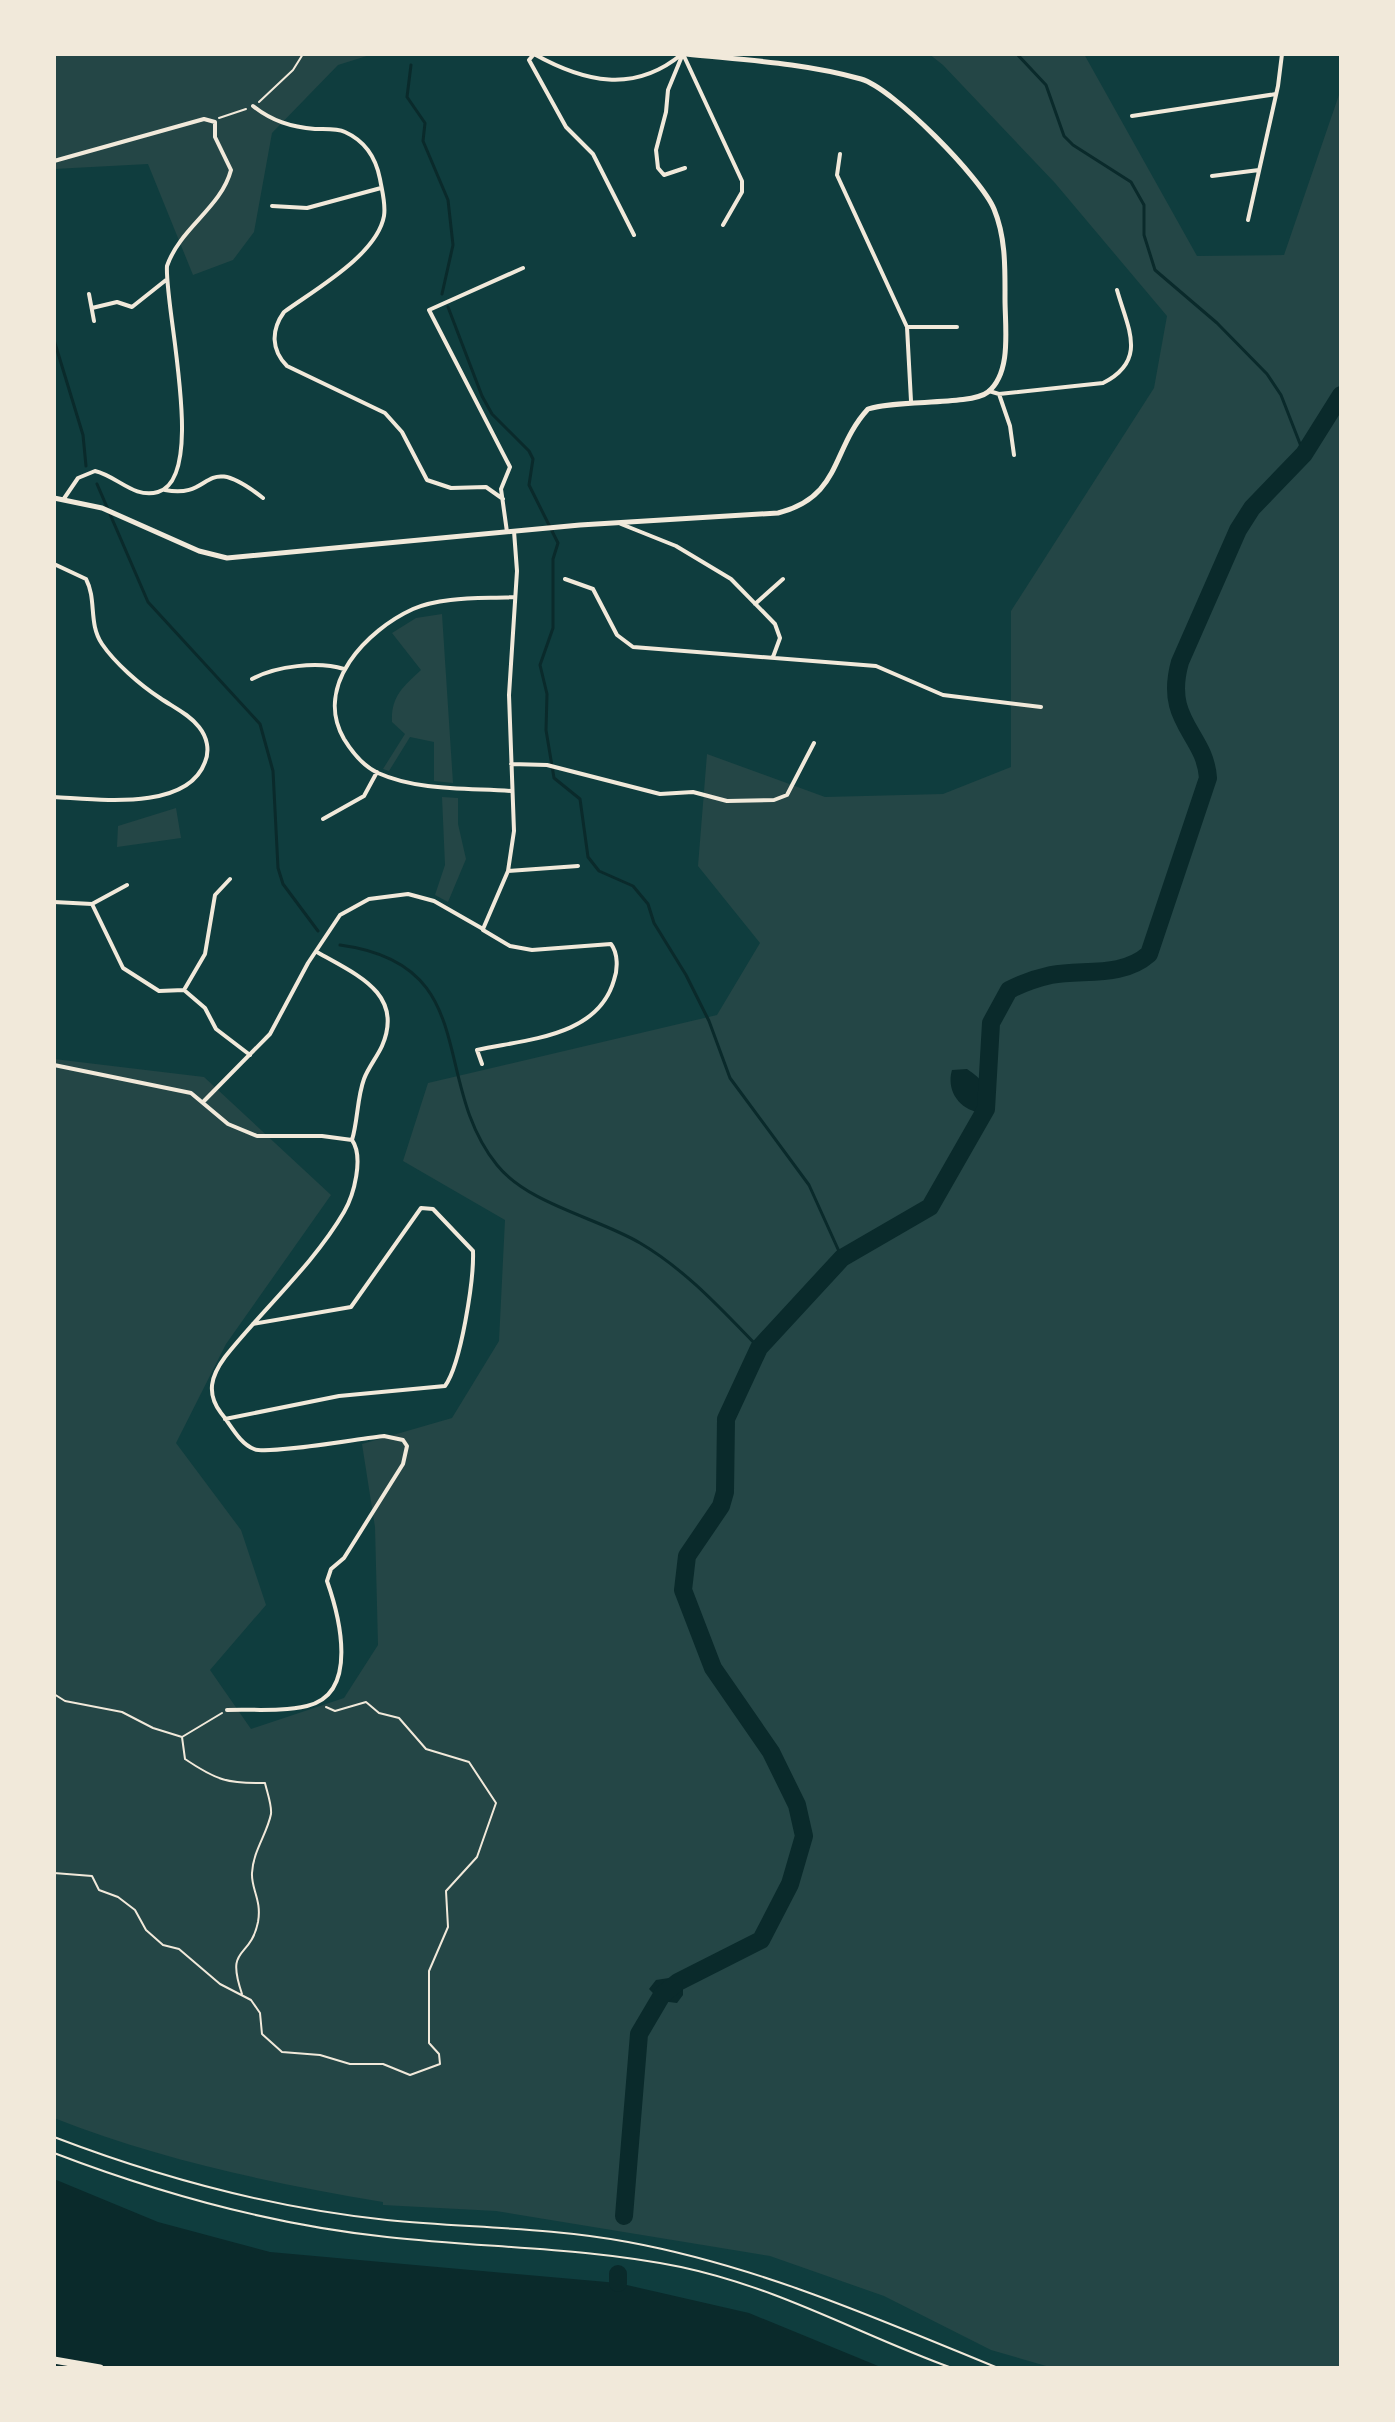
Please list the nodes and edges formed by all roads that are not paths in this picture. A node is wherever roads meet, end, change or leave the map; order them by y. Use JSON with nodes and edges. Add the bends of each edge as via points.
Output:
{"nodes":[{"id":1,"x":683,"y":54,"type":"edge"},
{"id":2,"x":1282,"y":54,"type":"edge"},
{"id":3,"x":1276,"y":94,"type":"junction"},
{"id":4,"x":253,"y":106,"type":"road end"},
{"id":5,"x":1132,"y":116,"type":"dead end"},
{"id":6,"x":840,"y":154,"type":"dead end"},
{"id":7,"x":54,"y":161,"type":"edge"},
{"id":8,"x":685,"y":168,"type":"dead end"},
{"id":9,"x":1259,"y":170,"type":"junction"},
{"id":10,"x":1212,"y":176,"type":"dead end"},
{"id":11,"x":381,"y":188,"type":"junction"},
{"id":12,"x":272,"y":206,"type":"dead end"},
{"id":13,"x":1248,"y":220,"type":"dead end"},
{"id":14,"x":723,"y":225,"type":"dead end"},
{"id":15,"x":634,"y":235,"type":"dead end"},
{"id":16,"x":523,"y":268,"type":"dead end"},
{"id":17,"x":166,"y":280,"type":"junction"},
{"id":18,"x":1117,"y":290,"type":"dead end"},
{"id":19,"x":89,"y":294,"type":"dead end"},
{"id":20,"x":92,"y":308,"type":"junction"},
{"id":21,"x":94,"y":321,"type":"dead end"},
{"id":22,"x":907,"y":327,"type":"junction"},
{"id":23,"x":957,"y":327,"type":"dead end"},
{"id":24,"x":989,"y":391,"type":"junction"},
{"id":25,"x":999,"y":394,"type":"junction"},
{"id":26,"x":911,"y":401,"type":"junction"},
{"id":27,"x":1014,"y":455,"type":"dead end"},
{"id":28,"x":164,"y":489,"type":"junction"},
{"id":29,"x":54,"y":498,"type":"edge"},
{"id":30,"x":263,"y":498,"type":"dead end"},
{"id":31,"x":503,"y":499,"type":"junction"},
{"id":32,"x":63,"y":500,"type":"junction"},
{"id":33,"x":618,"y":523,"type":"junction"},
{"id":34,"x":510,"y":532,"type":"junction"},
{"id":35,"x":54,"y":564,"type":"edge"},
{"id":36,"x":565,"y":579,"type":"dead end"},
{"id":37,"x":783,"y":579,"type":"dead end"},
{"id":38,"x":515,"y":597,"type":"junction"},
{"id":39,"x":755,"y":604,"type":"junction"},
{"id":40,"x":773,"y":657,"type":"junction"},
{"id":41,"x":344,"y":669,"type":"junction"},
{"id":42,"x":252,"y":679,"type":"dead end"},
{"id":43,"x":1041,"y":707,"type":"dead end"},
{"id":44,"x":814,"y":743,"type":"dead end"},
{"id":45,"x":511,"y":764,"type":"junction"},
{"id":46,"x":377,"y":772,"type":"junction"},
{"id":47,"x":511,"y":791,"type":"junction"},
{"id":48,"x":54,"y":797,"type":"edge"},
{"id":49,"x":323,"y":819,"type":"dead end"},
{"id":50,"x":578,"y":866,"type":"dead end"},
{"id":51,"x":508,"y":871,"type":"junction"},
{"id":52,"x":230,"y":879,"type":"dead end"},
{"id":53,"x":127,"y":885,"type":"dead end"},
{"id":54,"x":54,"y":902,"type":"edge"},
{"id":55,"x":92,"y":904,"type":"junction"},
{"id":56,"x":483,"y":929,"type":"junction"},
{"id":57,"x":317,"y":952,"type":"junction"},
{"id":58,"x":184,"y":990,"type":"junction"},
{"id":59,"x":251,"y":1056,"type":"junction"},
{"id":60,"x":482,"y":1064,"type":"dead end"},
{"id":61,"x":54,"y":1065,"type":"edge"},
{"id":62,"x":204,"y":1101,"type":"junction"},
{"id":63,"x":352,"y":1140,"type":"junction"},
{"id":64,"x":253,"y":1324,"type":"junction"},
{"id":65,"x":225,"y":1419,"type":"junction"},
{"id":66,"x":227,"y":1710,"type":"road end"},
{"id":67,"x":54,"y":2137,"type":"edge"},
{"id":68,"x":54,"y":2153,"type":"edge"},
{"id":69,"x":54,"y":2360,"type":"edge"},
{"id":70,"x":100,"y":2368,"type":"edge"},
{"id":71,"x":952,"y":2368,"type":"edge"},
{"id":72,"x":998,"y":2368,"type":"edge"}],
"edges":[{"from":1,"to":8,"type":"street","via":[[668,90],[656,158],[664,175]]},
{"from":1,"to":14,"type":"street","via":[[742,181],[742,192]]},
{"from":1,"to":15,"type":"street","via":[[668,65],[621,81],[571,74],[534,54],[529,60],[566,127],[593,154]]},
{"from":1,"to":24,"type":"street","via":[[772,63],[870,82],[934,135],[993,205],[1004,253],[1005,346],[999,378]]},
{"from":2,"to":3,"type":"street"},
{"from":3,"to":5,"type":"street"},
{"from":3,"to":9,"type":"street"},
{"from":4,"to":11,"type":"street","via":[[290,126],[343,130],[364,143],[378,166]]},
{"from":6,"to":22,"type":"street","via":[[837,175]]},
{"from":7,"to":17,"type":"street","via":[[199,120],[215,122],[215,137],[231,170],[229,179],[174,247]]},
{"from":9,"to":10,"type":"street"},
{"from":9,"to":13,"type":"street"},
{"from":11,"to":12,"type":"street","via":[[307,208]]},
{"from":11,"to":31,"type":"street","via":[[384,217],[377,232],[351,264],[284,312],[273,333],[276,351],[287,366],[385,413],[402,432],[427,480],[451,488],[486,487]]},
{"from":16,"to":31,"type":"street","via":[[429,310],[510,467],[501,489]]},
{"from":17,"to":20,"type":"street","via":[[132,307],[117,302]]},
{"from":17,"to":28,"type":"street","via":[[184,417],[176,476]]},
{"from":18,"to":25,"type":"street","via":[[1132,349],[1121,373],[1103,383]]},
{"from":19,"to":20,"type":"street"},
{"from":20,"to":21,"type":"street"},
{"from":22,"to":23,"type":"street"},
{"from":22,"to":26,"type":"street"},
{"from":24,"to":25,"type":"street"},
{"from":24,"to":26,"type":"street","via":[[975,399]]},
{"from":25,"to":27,"type":"street"},
{"from":26,"to":33,"type":"street","via":[[868,409],[821,491],[796,508]]},
{"from":28,"to":30,"type":"street","via":[[182,490],[227,475]]},
{"from":28,"to":32,"type":"street","via":[[139,492],[95,471],[78,478]]},
{"from":29,"to":32,"type":"street"},
{"from":31,"to":34,"type":"street"},
{"from":32,"to":34,"type":"street","via":[[128,517],[199,551],[227,558]]},
{"from":33,"to":34,"type":"street"},
{"from":33,"to":39,"type":"street","via":[[676,546],[721,572]]},
{"from":34,"to":38,"type":"street"},
{"from":35,"to":48,"type":"street","via":[[86,579],[92,621],[103,646],[200,728],[208,755],[187,785],[154,797]]},
{"from":36,"to":40,"type":"street","via":[[593,589],[625,644]]},
{"from":37,"to":39,"type":"street"},
{"from":38,"to":41,"type":"street","via":[[415,609],[370,638]]},
{"from":38,"to":45,"type":"street"},
{"from":39,"to":40,"type":"street","via":[[779,631]]},
{"from":40,"to":43,"type":"street","via":[[876,666],[943,695]]},
{"from":41,"to":42,"type":"street","via":[[267,671]]},
{"from":41,"to":46,"type":"street","via":[[336,694],[341,733],[351,750]]},
{"from":44,"to":45,"type":"street","via":[[787,795],[774,800],[660,794],[547,765]]},
{"from":45,"to":47,"type":"street"},
{"from":46,"to":47,"type":"street","via":[[428,785]]},
{"from":46,"to":49,"type":"street","via":[[364,796]]},
{"from":47,"to":51,"type":"street","via":[[514,831]]},
{"from":50,"to":51,"type":"street"},
{"from":51,"to":56,"type":"street"},
{"from":52,"to":58,"type":"street","via":[[215,895],[205,954]]},
{"from":53,"to":55,"type":"street"},
{"from":54,"to":55,"type":"street"},
{"from":55,"to":58,"type":"street","via":[[123,968],[159,991]]},
{"from":56,"to":57,"type":"street","via":[[434,901],[391,895],[369,899],[340,915]]},
{"from":56,"to":60,"type":"street","via":[[510,946],[532,950],[611,944],[616,974],[601,1009],[581,1024],[477,1050]]},
{"from":57,"to":59,"type":"street","via":[[270,1034]]},
{"from":57,"to":63,"type":"street","via":[[378,992],[387,1008],[388,1026],[365,1077]]},
{"from":58,"to":59,"type":"street","via":[[205,1008],[216,1029]]},
{"from":59,"to":62,"type":"street"},
{"from":61,"to":62,"type":"street","via":[[174,1087]]},
{"from":62,"to":63,"type":"street","via":[[228,1124],[257,1136]]},
{"from":63,"to":64,"type":"street","via":[[355,1182],[344,1213]]},
{"from":64,"to":65,"type":"street","via":[[212,1381],[213,1400]]},
{"from":64,"to":65,"type":"street","via":[[351,1307],[421,1208],[433,1209],[473,1251],[459,1341],[445,1386],[339,1396]]},
{"from":65,"to":66,"type":"street","via":[[247,1445],[264,1452],[384,1436],[407,1446],[403,1464],[327,1581],[337,1606],[340,1671],[307,1707]]},
{"from":67,"to":72,"type":"lane","via":[[156,2173],[292,2205],[386,2220],[626,2242],[743,2269],[863,2311]]},
{"from":68,"to":71,"type":"lane","via":[[220,2207],[292,2224],[579,2251],[738,2280]]},
{"from":69,"to":70,"type":"main road"}]}
